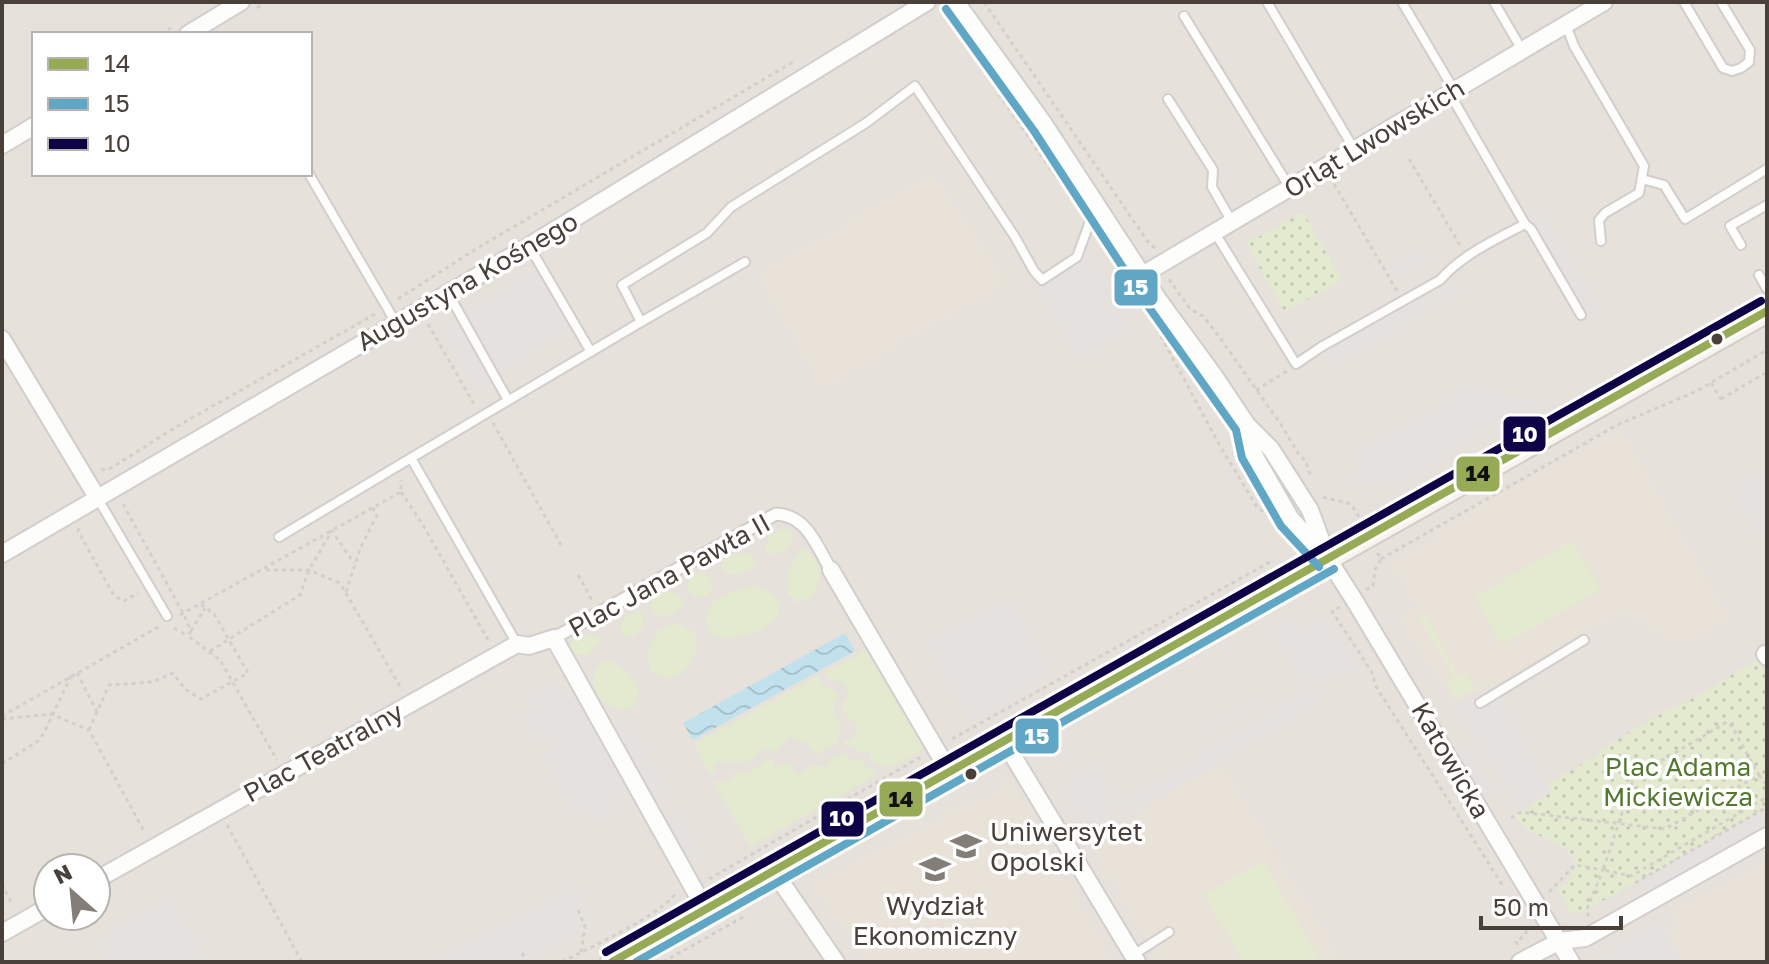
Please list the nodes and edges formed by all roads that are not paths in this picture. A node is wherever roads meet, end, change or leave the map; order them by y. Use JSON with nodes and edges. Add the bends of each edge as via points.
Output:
{"nodes":[{"id":1,"x":241,"y":2,"type":"edge"},
{"id":2,"x":927,"y":2,"type":"edge"},
{"id":3,"x":956,"y":2,"type":"edge"},
{"id":4,"x":1267,"y":2,"type":"edge"},
{"id":5,"x":1402,"y":2,"type":"edge"},
{"id":6,"x":1494,"y":2,"type":"edge"},
{"id":7,"x":1604,"y":2,"type":"edge"},
{"id":8,"x":1684,"y":2,"type":"edge"},
{"id":9,"x":1721,"y":2,"type":"edge"},
{"id":10,"x":1184,"y":16,"type":"dead end"},
{"id":11,"x":1566,"y":24,"type":"junction"},
{"id":12,"x":191,"y":32,"type":"edge"},
{"id":13,"x":1522,"y":50,"type":"junction"},
{"id":14,"x":1452,"y":92,"type":"junction"},
{"id":15,"x":1168,"y":99,"type":"dead end"},
{"id":16,"x":32,"y":127,"type":"edge"},
{"id":17,"x":2,"y":145,"type":"edge"},
{"id":18,"x":1354,"y":149,"type":"junction"},
{"id":19,"x":1767,"y":169,"type":"edge"},
{"id":20,"x":310,"y":176,"type":"edge"},
{"id":21,"x":1642,"y":179,"type":"junction"},
{"id":22,"x":1290,"y":188,"type":"junction"},
{"id":23,"x":1767,"y":205,"type":"edge"},
{"id":24,"x":1104,"y":215,"type":"junction"},
{"id":25,"x":1232,"y":222,"type":"junction"},
{"id":26,"x":1525,"y":224,"type":"junction"},
{"id":27,"x":1214,"y":232,"type":"junction"},
{"id":28,"x":1601,"y":241,"type":"dead end"},
{"id":29,"x":1741,"y":245,"type":"dead end"},
{"id":30,"x":529,"y":246,"type":"junction"},
{"id":31,"x":745,"y":262,"type":"dead end"},
{"id":32,"x":1144,"y":274,"type":"junction"},
{"id":33,"x":1759,"y":275,"type":"dead end"},
{"id":34,"x":1767,"y":289,"type":"edge"},
{"id":35,"x":447,"y":293,"type":"junction"},
{"id":36,"x":1767,"y":311,"type":"edge"},
{"id":37,"x":1581,"y":315,"type":"dead end"},
{"id":38,"x":641,"y":322,"type":"junction"},
{"id":39,"x":396,"y":323,"type":"junction"},
{"id":40,"x":3,"y":344,"type":"edge"},
{"id":41,"x":591,"y":352,"type":"junction"},
{"id":42,"x":508,"y":400,"type":"junction"},
{"id":43,"x":411,"y":458,"type":"junction"},
{"id":44,"x":98,"y":499,"type":"junction"},
{"id":45,"x":279,"y":537,"type":"dead end"},
{"id":46,"x":2,"y":554,"type":"edge"},
{"id":47,"x":1328,"y":559,"type":"junction"},
{"id":48,"x":831,"y":570,"type":"joint"},
{"id":49,"x":171,"y":617,"type":"road end"},
{"id":50,"x":554,"y":638,"type":"junction"},
{"id":51,"x":1584,"y":640,"type":"dead end"},
{"id":52,"x":517,"y":644,"type":"junction"},
{"id":53,"x":1480,"y":703,"type":"dead end"},
{"id":54,"x":1004,"y":741,"type":"junction"},
{"id":55,"x":950,"y":773,"type":"junction"},
{"id":56,"x":1767,"y":836,"type":"edge"},
{"id":57,"x":773,"y":870,"type":"junction"},
{"id":58,"x":112,"y":871,"type":"edge"},
{"id":59,"x":705,"y":909,"type":"junction"},
{"id":60,"x":32,"y":916,"type":"edge"},
{"id":61,"x":1169,"y":932,"type":"dead end"},
{"id":62,"x":2,"y":933,"type":"edge"},
{"id":63,"x":1560,"y":941,"type":"junction"},
{"id":64,"x":1135,"y":959,"type":"edge"},
{"id":65,"x":612,"y":962,"type":"edge"},
{"id":66,"x":836,"y":962,"type":"edge"},
{"id":67,"x":1520,"y":962,"type":"edge"},
{"id":68,"x":1571,"y":962,"type":"edge"}],
"edges":[{"from":1,"to":12,"type":"street"},
{"from":2,"to":30,"type":"street","name":"Augustyna Kośnego"},
{"from":3,"to":24,"type":"street","name":"Katowicka"},
{"from":4,"to":18,"type":"lane"},
{"from":5,"to":14,"type":"lane"},
{"from":6,"to":13,"type":"lane"},
{"from":7,"to":11,"type":"street","name":"Orląt Lwowskich"},
{"from":8,"to":9,"type":"lane","via":[[1723,68],[1732,71],[1749,62],[1750,50]]},
{"from":10,"to":22,"type":"lane"},
{"from":11,"to":13,"type":"street","name":"Orląt Lwowskich"},
{"from":11,"to":21,"type":"lane","via":[[1644,166]]},
{"from":13,"to":14,"type":"street","name":"Orląt Lwowskich"},
{"from":14,"to":18,"type":"street","name":"Orląt Lwowskich"},
{"from":14,"to":26,"type":"lane"},
{"from":15,"to":25,"type":"lane","via":[[1213,170],[1212,187]]},
{"from":16,"to":17,"type":"street"},
{"from":18,"to":22,"type":"street","name":"Orląt Lwowskich"},
{"from":19,"to":21,"type":"lane","via":[[1685,219],[1664,185]]},
{"from":20,"to":39,"type":"lane"},
{"from":21,"to":28,"type":"lane","via":[[1639,193],[1599,220]]},
{"from":22,"to":25,"type":"street","name":"Orląt Lwowskich"},
{"from":23,"to":29,"type":"lane","via":[[1730,226]]},
{"from":24,"to":32,"type":"street","name":"Katowicka"},
{"from":24,"to":38,"type":"lane","via":[[1089,224],[1077,257],[1042,280],[915,86],[731,207],[707,233],[622,285]]},
{"from":25,"to":27,"type":"street","name":"Orląt Lwowskich"},
{"from":26,"to":27,"type":"lane","via":[[1296,364]]},
{"from":26,"to":37,"type":"lane"},
{"from":27,"to":32,"type":"street","name":"Orląt Lwowskich"},
{"from":30,"to":35,"type":"street","name":"Augustyna Kośnego"},
{"from":30,"to":41,"type":"lane"},
{"from":31,"to":38,"type":"lane"},
{"from":32,"to":47,"type":"street","name":"Katowicka","via":[[1247,425],[1253,453],[1291,519]]},
{"from":33,"to":34,"type":"lane"},
{"from":35,"to":39,"type":"street","name":"Augustyna Kośnego"},
{"from":35,"to":42,"type":"lane"},
{"from":36,"to":47,"type":"main road"},
{"from":38,"to":41,"type":"lane"},
{"from":39,"to":44,"type":"street","name":"Augustyna Kośnego"},
{"from":40,"to":44,"type":"street"},
{"from":41,"to":42,"type":"lane"},
{"from":42,"to":43,"type":"lane"},
{"from":43,"to":45,"type":"lane"},
{"from":43,"to":52,"type":"lane"},
{"from":44,"to":46,"type":"street","name":"Augustyna Kośnego"},
{"from":44,"to":49,"type":"lane"},
{"from":47,"to":54,"type":"main road"},
{"from":47,"to":63,"type":"street","name":"Katowicka"},
{"from":48,"to":50,"type":"street","name":"Plac Jana Pawła II","via":[[800,521],[776,514]]},
{"from":48,"to":55,"type":"street","name":"Plac Jana Pawła II"},
{"from":50,"to":52,"type":"street","name":"Plac Teatralny"},
{"from":50,"to":59,"type":"street","name":"Plac Jana Pawła II"},
{"from":51,"to":53,"type":"lane"},
{"from":52,"to":58,"type":"street","name":"Plac Teatralny"},
{"from":54,"to":55,"type":"main road"},
{"from":54,"to":64,"type":"street"},
{"from":55,"to":57,"type":"main road"},
{"from":56,"to":63,"type":"street","via":[[1585,938]]},
{"from":57,"to":59,"type":"main road"},
{"from":57,"to":66,"type":"street"},
{"from":59,"to":65,"type":"main road"},
{"from":60,"to":62,"type":"street"},
{"from":61,"to":64,"type":"lane"},
{"from":63,"to":67,"type":"street"},
{"from":63,"to":68,"type":"street","name":"Katowicka"}]}
